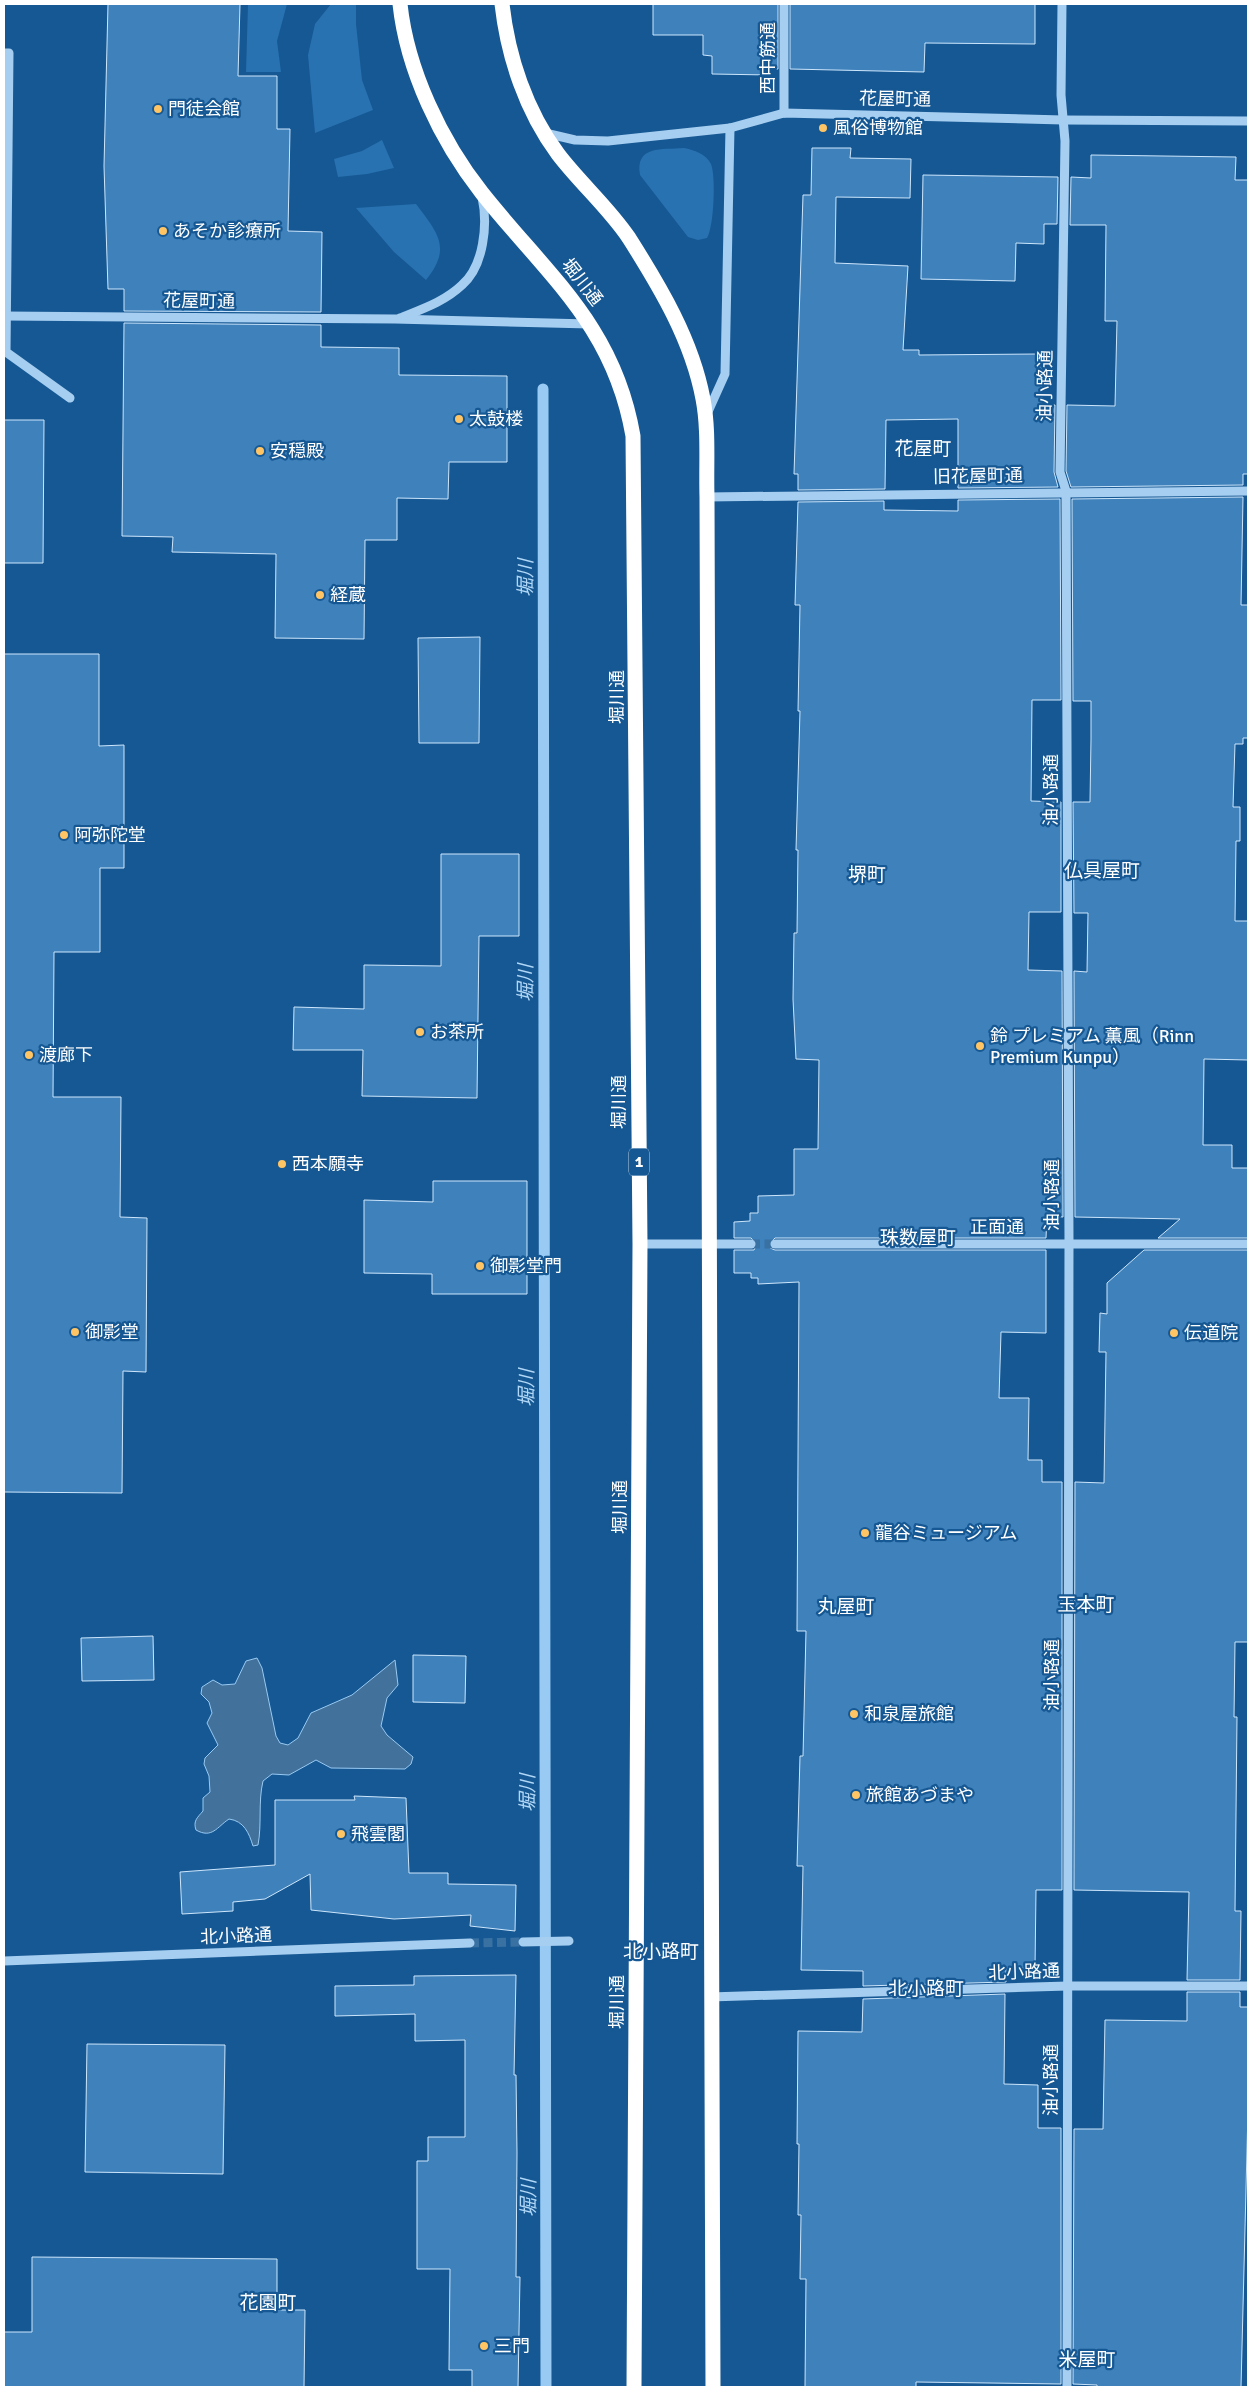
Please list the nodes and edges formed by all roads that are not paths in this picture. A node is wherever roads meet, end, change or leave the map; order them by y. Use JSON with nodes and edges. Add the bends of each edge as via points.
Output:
{"nodes":[{"id":1,"x":400,"y":4,"type":"edge"},
{"id":2,"x":502,"y":4,"type":"edge"},
{"id":3,"x":784,"y":4,"type":"edge"},
{"id":4,"x":1062,"y":4,"type":"edge"},
{"id":5,"x":4,"y":53,"type":"edge"},
{"id":6,"x":784,"y":113,"type":"junction"},
{"id":7,"x":1063,"y":120,"type":"junction"},
{"id":8,"x":1248,"y":121,"type":"edge"},
{"id":9,"x":730,"y":128,"type":"junction"},
{"id":10,"x":545,"y":133,"type":"junction"},
{"id":11,"x":481,"y":192,"type":"junction"},
{"id":12,"x":5,"y":316,"type":"edge"},
{"id":13,"x":395,"y":319,"type":"junction"},
{"id":14,"x":590,"y":324,"type":"junction"},
{"id":15,"x":70,"y":398,"type":"dead end"},
{"id":16,"x":705,"y":419,"type":"junction"},
{"id":17,"x":1066,"y":491,"type":"junction"},
{"id":18,"x":1248,"y":491,"type":"edge"},
{"id":19,"x":707,"y":497,"type":"junction"},
{"id":20,"x":1068,"y":1242,"type":"junction"},
{"id":21,"x":640,"y":1244,"type":"junction"},
{"id":22,"x":708,"y":1244,"type":"junction"},
{"id":23,"x":751,"y":1244,"type":"tunnel mouth"},
{"id":24,"x":775,"y":1244,"type":"tunnel mouth"},
{"id":25,"x":1248,"y":1244,"type":"edge"},
{"id":26,"x":569,"y":1941,"type":"dead end"},
{"id":27,"x":523,"y":1942,"type":"tunnel mouth"},
{"id":28,"x":470,"y":1943,"type":"tunnel mouth"},
{"id":29,"x":4,"y":1961,"type":"edge"},
{"id":30,"x":1068,"y":1986,"type":"junction"},
{"id":31,"x":1248,"y":1986,"type":"edge"},
{"id":32,"x":710,"y":1997,"type":"junction"},
{"id":33,"x":634,"y":2387,"type":"edge"},
{"id":34,"x":713,"y":2387,"type":"edge"},
{"id":35,"x":1067,"y":2387,"type":"edge"}],
"edges":[{"from":1,"to":11,"type":"highway","name":"堀川通","number":"1","via":[[410,52],[429,101],[452,148]]},
{"from":2,"to":10,"type":"highway","via":[[518,79]]},
{"from":3,"to":6,"type":"street","name":"西中筋通"},
{"from":4,"to":7,"type":"street","name":"油小路通"},
{"from":5,"to":12,"type":"street","via":[[9,53]]},
{"from":6,"to":7,"type":"street","name":"花屋町通"},
{"from":6,"to":9,"type":"street","name":"花屋町通"},
{"from":7,"to":8,"type":"street","name":"花屋町通"},
{"from":7,"to":17,"type":"street","name":"油小路通","via":[[1060,472]]},
{"from":9,"to":10,"type":"street","name":"花屋町通","via":[[608,141],[575,140]]},
{"from":9,"to":16,"type":"street","via":[[725,374]]},
{"from":10,"to":16,"type":"highway","via":[[558,154],[627,236],[665,298],[694,365]]},
{"from":11,"to":13,"type":"street","name":"花屋町通","via":[[485,233],[480,254],[464,284],[434,304]]},
{"from":11,"to":14,"type":"highway","name":"堀川通","number":"1","via":[[558,280]]},
{"from":12,"to":13,"type":"street","name":"花屋町通"},
{"from":12,"to":15,"type":"street","via":[[6,352]]},
{"from":13,"to":14,"type":"street","name":"花屋町通"},
{"from":14,"to":21,"type":"highway","name":"堀川通","number":"1","via":[[618,379],[633,436]]},
{"from":16,"to":19,"type":"highway"},
{"from":17,"to":18,"type":"street","name":"旧花屋町通"},
{"from":17,"to":19,"type":"street","name":"旧花屋町通"},
{"from":17,"to":20,"type":"street","name":"油小路通"},
{"from":19,"to":22,"type":"highway"},
{"from":20,"to":24,"type":"street","name":"正面通"},
{"from":20,"to":25,"type":"street","name":"正面通"},
{"from":20,"to":30,"type":"street","name":"油小路通"},
{"from":21,"to":22,"type":"street"},
{"from":21,"to":33,"type":"highway","name":"堀川通","number":"1"},
{"from":22,"to":23,"type":"street"},
{"from":22,"to":32,"type":"highway"},
{"from":26,"to":27,"type":"street"},
{"from":28,"to":29,"type":"street","name":"北小路通"},
{"from":30,"to":31,"type":"street","name":"北小路通"},
{"from":30,"to":32,"type":"street","name":"北小路通"},
{"from":30,"to":35,"type":"street","name":"油小路通"},
{"from":32,"to":34,"type":"highway"}]}
